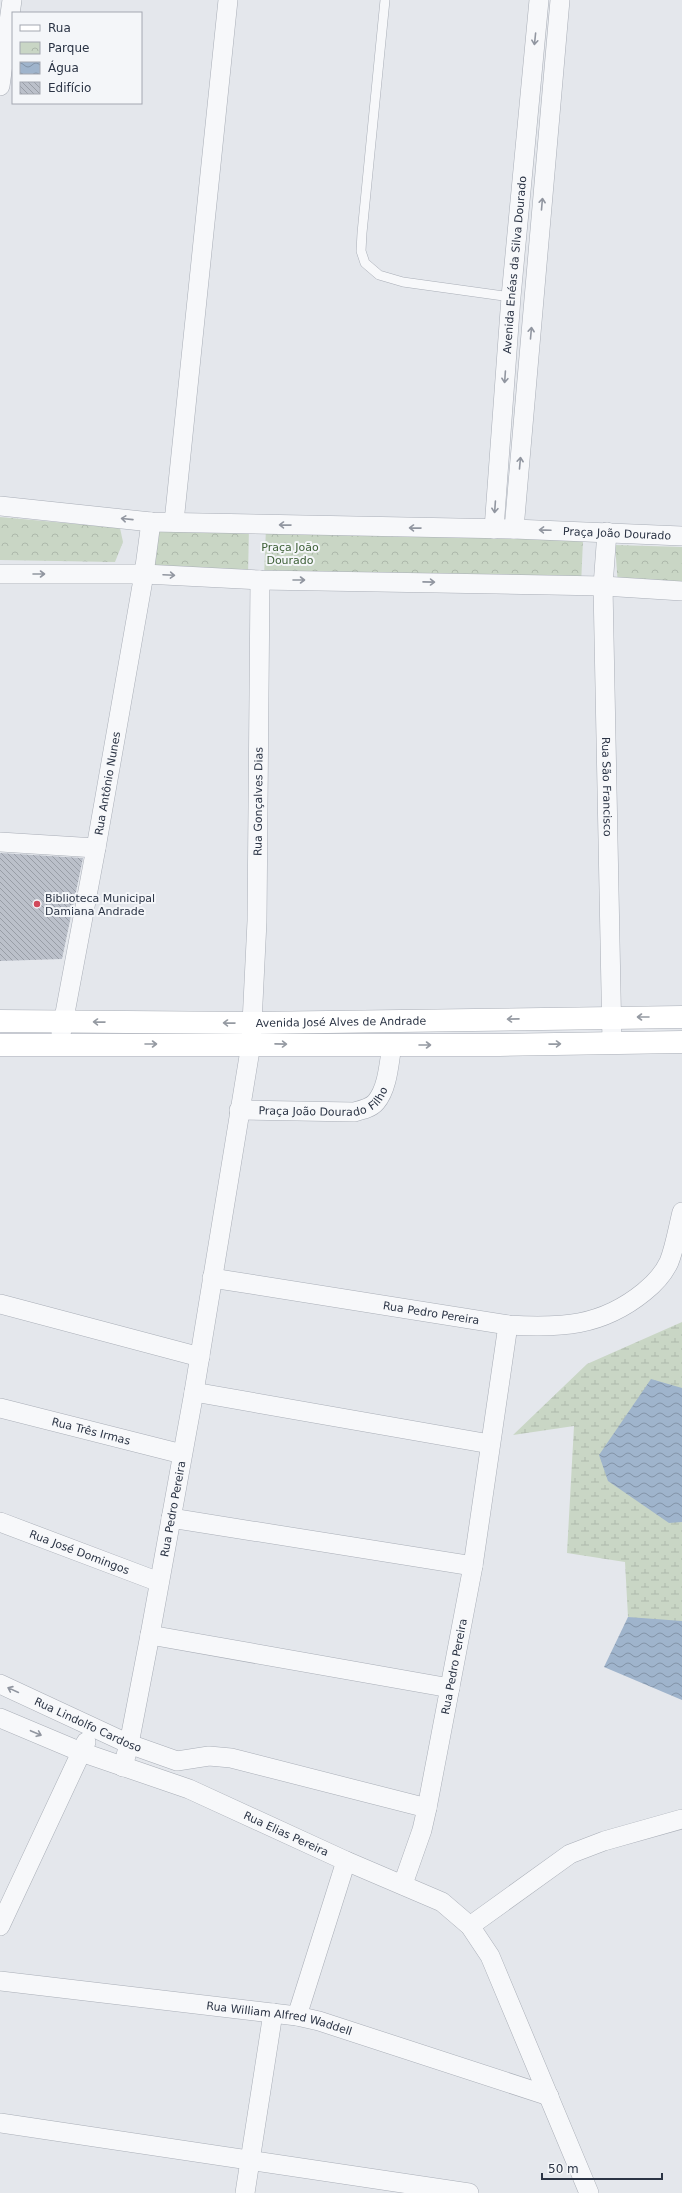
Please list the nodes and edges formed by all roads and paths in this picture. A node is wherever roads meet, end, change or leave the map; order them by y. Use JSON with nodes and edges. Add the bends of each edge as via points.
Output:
{"nodes":[{"id":1,"x":12,"y":0,"type":"edge"},
{"id":2,"x":228,"y":0,"type":"edge"},
{"id":3,"x":385,"y":0,"type":"edge"},
{"id":4,"x":539,"y":0,"type":"edge"},
{"id":5,"x":560,"y":0,"type":"edge"},
{"id":6,"x":0,"y":86,"type":"edge"},
{"id":7,"x":510,"y":297,"type":"junction"},
{"id":8,"x":0,"y":506,"type":"edge"},
{"id":9,"x":151,"y":522,"type":"junction"},
{"id":10,"x":174,"y":522,"type":"junction"},
{"id":11,"x":514,"y":529,"type":"junction"},
{"id":12,"x":494,"y":530,"type":"junction"},
{"id":13,"x":607,"y":532,"type":"junction"},
{"id":14,"x":682,"y":536,"type":"edge"},
{"id":15,"x":0,"y":574,"type":"edge"},
{"id":16,"x":144,"y":574,"type":"junction"},
{"id":17,"x":260,"y":580,"type":"junction"},
{"id":18,"x":603,"y":586,"type":"junction"},
{"id":19,"x":682,"y":591,"type":"edge"},
{"id":20,"x":0,"y":842,"type":"edge"},
{"id":21,"x":96,"y":848,"type":"junction"},
{"id":22,"x":611,"y":1017,"type":"junction"},
{"id":23,"x":682,"y":1017,"type":"edge"},
{"id":24,"x":0,"y":1021,"type":"edge"},
{"id":25,"x":64,"y":1021,"type":"junction"},
{"id":26,"x":252,"y":1034,"type":"junction"},
{"id":27,"x":612,"y":1042,"type":"junction"},
{"id":28,"x":682,"y":1042,"type":"edge"},
{"id":29,"x":0,"y":1045,"type":"edge"},
{"id":30,"x":59,"y":1045,"type":"junction"},
{"id":31,"x":392,"y":1045,"type":"junction"},
{"id":32,"x":239,"y":1110,"type":"junction"},
{"id":33,"x":682,"y":1212,"type":"edge"},
{"id":34,"x":212,"y":1278,"type":"junction"},
{"id":35,"x":0,"y":1304,"type":"edge"},
{"id":36,"x":508,"y":1325,"type":"junction"},
{"id":37,"x":200,"y":1357,"type":"junction"},
{"id":38,"x":194,"y":1392,"type":"junction"},
{"id":39,"x":0,"y":1408,"type":"edge"},
{"id":40,"x":490,"y":1444,"type":"junction"},
{"id":41,"x":182,"y":1454,"type":"junction"},
{"id":42,"x":171,"y":1518,"type":"junction"},
{"id":43,"x":0,"y":1522,"type":"edge"},
{"id":44,"x":473,"y":1566,"type":"junction"},
{"id":45,"x":159,"y":1582,"type":"junction"},
{"id":46,"x":150,"y":1634,"type":"junction"},
{"id":47,"x":0,"y":1684,"type":"edge"},
{"id":48,"x":450,"y":1688,"type":"junction"},
{"id":49,"x":0,"y":1718,"type":"edge"},
{"id":50,"x":93,"y":1728,"type":"junction"},
{"id":51,"x":129,"y":1744,"type":"junction"},
{"id":52,"x":81,"y":1752,"type":"junction"},
{"id":53,"x":177,"y":1761,"type":"junction"},
{"id":54,"x":123,"y":1767,"type":"junction"},
{"id":55,"x":171,"y":1782,"type":"junction"},
{"id":56,"x":427,"y":1808,"type":"junction"},
{"id":57,"x":682,"y":1819,"type":"edge"},
{"id":58,"x":346,"y":1861,"type":"junction"},
{"id":59,"x":403,"y":1884,"type":"junction"},
{"id":60,"x":4,"y":1911,"type":"edge"},
{"id":61,"x":0,"y":1926,"type":"edge"},
{"id":62,"x":470,"y":1926,"type":"junction"},
{"id":63,"x":0,"y":1981,"type":"edge"},
{"id":64,"x":273,"y":2013,"type":"junction"},
{"id":65,"x":297,"y":2016,"type":"junction"},
{"id":66,"x":549,"y":2096,"type":"junction"},
{"id":67,"x":0,"y":2123,"type":"edge"},
{"id":68,"x":249,"y":2160,"type":"junction"},
{"id":69,"x":245,"y":2193,"type":"edge"},
{"id":70,"x":469,"y":2193,"type":"edge"},
{"id":71,"x":589,"y":2193,"type":"edge"}],
"edges":[{"from":1,"to":6,"type":"street"},
{"from":2,"to":10,"type":"street"},
{"from":3,"to":7,"type":"lane","via":[[362,233],[361,252],[365,263],[379,276],[402,282]]},
{"from":4,"to":7,"type":"street","name":"Avenida Enéas da Silva Dourado","one_way":true},
{"from":11,"to":5,"type":"street","name":"Avenida Enéas da Silva Dourado","one_way":true},
{"from":7,"to":12,"type":"street","name":"Avenida Enéas da Silva Dourado","one_way":true},
{"from":9,"to":8,"type":"street","name":"Praça João Dourado","one_way":true},
{"from":9,"to":10,"type":"street","name":"Praça João Dourado"},
{"from":9,"to":16,"type":"street","name":"Rua Antônio Nunes"},
{"from":12,"to":10,"type":"street","name":"Praça João Dourado","one_way":true},
{"from":11,"to":12,"type":"street","name":"Praça João Dourado"},
{"from":13,"to":11,"type":"street","name":"Praça João Dourado","one_way":true},
{"from":13,"to":14,"type":"street","name":"Praça João Dourado"},
{"from":13,"to":18,"type":"street","name":"Rua São Francisco"},
{"from":15,"to":16,"type":"street","one_way":true},
{"from":16,"to":17,"type":"street","one_way":true},
{"from":16,"to":21,"type":"street","name":"Rua Antônio Nunes"},
{"from":17,"to":18,"type":"street","one_way":true},
{"from":17,"to":26,"type":"street","name":"Rua Gonçalves Dias","via":[[257,920]]},
{"from":18,"to":19,"type":"street"},
{"from":18,"to":22,"type":"street","name":"Rua São Francisco"},
{"from":20,"to":21,"type":"street"},
{"from":21,"to":25,"type":"street","name":"Rua Antônio Nunes"},
{"from":23,"to":22,"type":"main road","name":"Avenida José Alves de Andrade","one_way":true},
{"from":22,"to":26,"type":"main road","name":"Avenida José Alves de Andrade","one_way":true},
{"from":22,"to":27,"type":"street","name":"Rua São Francisco"},
{"from":24,"to":25,"type":"main road","name":"Avenida José Alves de Andrade"},
{"from":26,"to":25,"type":"main road","name":"Avenida José Alves de Andrade","one_way":true},
{"from":25,"to":30,"type":"street","name":"Rua Antônio Nunes"},
{"from":30,"to":26,"type":"main road","name":"Avenida José Alves de Andrade","one_way":true},
{"from":26,"to":31,"type":"main road","name":"Avenida José Alves de Andrade","one_way":true},
{"from":26,"to":32,"type":"street","name":"Rua Pedro Pereira"},
{"from":27,"to":28,"type":"main road","name":"Avenida José Alves de Andrade"},
{"from":31,"to":27,"type":"main road","name":"Avenida José Alves de Andrade","one_way":true},
{"from":29,"to":30,"type":"main road","name":"Avenida José Alves de Andrade"},
{"from":31,"to":32,"type":"street","name":"Praça João Dourado Filho","via":[[383,1089],[377,1102],[367,1108],[354,1112]]},
{"from":32,"to":34,"type":"street","name":"Rua Pedro Pereira"},
{"from":33,"to":36,"type":"street","name":"Rua Pedro Pereira","via":[[669,1262],[654,1283],[631,1302],[609,1315],[579,1324],[548,1327]]},
{"from":34,"to":36,"type":"street","name":"Rua Pedro Pereira"},
{"from":34,"to":37,"type":"street","name":"Rua Pedro Pereira"},
{"from":35,"to":37,"type":"street"},
{"from":36,"to":40,"type":"street","name":"Rua Pedro Pereira"},
{"from":37,"to":38,"type":"street","name":"Rua Pedro Pereira"},
{"from":38,"to":40,"type":"street"},
{"from":38,"to":41,"type":"street","name":"Rua Pedro Pereira"},
{"from":39,"to":41,"type":"street","name":"Rua Três Irmas"},
{"from":40,"to":44,"type":"street","name":"Rua Pedro Pereira"},
{"from":41,"to":42,"type":"street","name":"Rua Pedro Pereira"},
{"from":42,"to":44,"type":"street"},
{"from":42,"to":45,"type":"street","name":"Rua Pedro Pereira"},
{"from":43,"to":45,"type":"street","name":"Rua José Domingos"},
{"from":44,"to":48,"type":"street","name":"Rua Pedro Pereira"},
{"from":45,"to":46,"type":"street","name":"Rua Pedro Pereira"},
{"from":46,"to":48,"type":"street"},
{"from":46,"to":51,"type":"street","name":"Rua Pedro Pereira"},
{"from":50,"to":47,"type":"street","name":"Rua Lindolfo Cardoso","one_way":true},
{"from":48,"to":56,"type":"street","name":"Rua Pedro Pereira"},
{"from":49,"to":52,"type":"street","one_way":true},
{"from":50,"to":51,"type":"street","name":"Rua Lindolfo Cardoso"},
{"from":50,"to":52,"type":"street"},
{"from":51,"to":53,"type":"street","name":"Rua Lindolfo Cardoso"},
{"from":51,"to":54,"type":"street","name":"Rua Pedro Pereira"},
{"from":52,"to":54,"type":"street"},
{"from":52,"to":60,"type":"street"},
{"from":53,"to":55,"type":"street"},
{"from":53,"to":56,"type":"street","via":[[209,1756],[231,1758]]},
{"from":54,"to":55,"type":"street"},
{"from":55,"to":58,"type":"street","name":"Rua Elias Pereira"},
{"from":56,"to":59,"type":"street","name":"Rua Pedro Pereira"},
{"from":57,"to":62,"type":"street","via":[[604,1841],[570,1854]]},
{"from":58,"to":59,"type":"street","name":"Rua Elias Pereira"},
{"from":58,"to":65,"type":"street"},
{"from":59,"to":62,"type":"street","name":"Rua Elias Pereira","via":[[442,1902]]},
{"from":60,"to":61,"type":"street"},
{"from":62,"to":66,"type":"street","name":"Rua Elias Pereira","via":[[490,1956]]},
{"from":63,"to":64,"type":"street","name":"Rua William Alfred Waddell"},
{"from":64,"to":65,"type":"street","name":"Rua William Alfred Waddell"},
{"from":64,"to":68,"type":"street"},
{"from":65,"to":66,"type":"street","name":"Rua William Alfred Waddell","via":[[319,2020]]},
{"from":66,"to":71,"type":"street","name":"Rua Elias Pereira"},
{"from":67,"to":68,"type":"street"},
{"from":68,"to":69,"type":"street"},
{"from":68,"to":70,"type":"street"}]}
